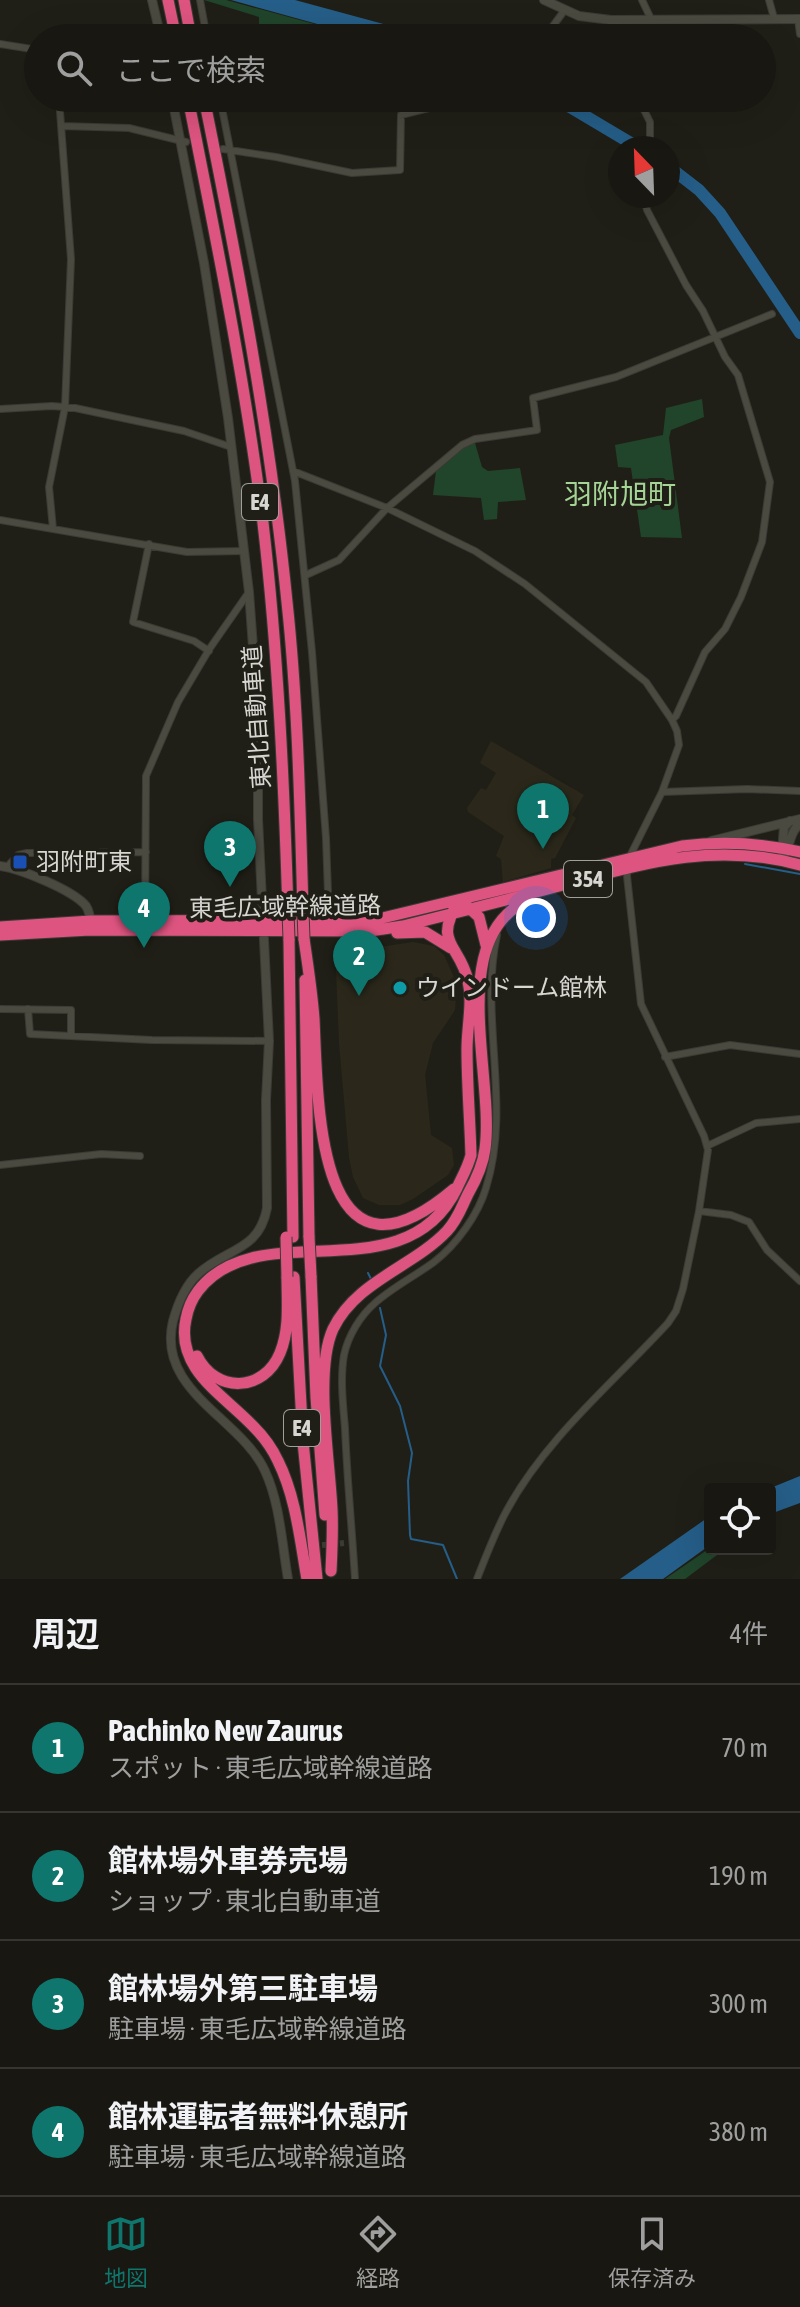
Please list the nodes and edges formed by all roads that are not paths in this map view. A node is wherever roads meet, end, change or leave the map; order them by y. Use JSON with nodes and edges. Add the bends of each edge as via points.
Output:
{"nodes":[{"id":1,"x":152,"y":0,"type":"edge"},
{"id":2,"x":168,"y":0,"type":"edge"},
{"id":3,"x":184,"y":0,"type":"edge"},
{"id":4,"x":200,"y":0,"type":"edge"},
{"id":5,"x":544,"y":0,"type":"edge"},
{"id":6,"x":642,"y":0,"type":"edge"},
{"id":7,"x":769,"y":0,"type":"edge"},
{"id":8,"x":564,"y":11,"type":"junction"},
{"id":9,"x":774,"y":18,"type":"junction"},
{"id":10,"x":651,"y":19,"type":"junction"},
{"id":11,"x":799,"y":19,"type":"edge"},
{"id":12,"x":611,"y":20,"type":"junction"},
{"id":13,"x":158,"y":24,"type":"edge"},
{"id":14,"x":173,"y":24,"type":"edge"},
{"id":15,"x":188,"y":24,"type":"edge"},
{"id":16,"x":204,"y":24,"type":"edge"},
{"id":17,"x":554,"y":24,"type":"edge"},
{"id":18,"x":611,"y":24,"type":"edge"},
{"id":19,"x":800,"y":34,"type":"edge"},
{"id":20,"x":0,"y":44,"type":"edge"},
{"id":21,"x":24,"y":48,"type":"edge"},
{"id":22,"x":60,"y":112,"type":"edge"},
{"id":23,"x":176,"y":112,"type":"edge"},
{"id":24,"x":191,"y":112,"type":"edge"},
{"id":25,"x":207,"y":112,"type":"edge"},
{"id":26,"x":223,"y":112,"type":"edge"},
{"id":27,"x":413,"y":112,"type":"edge"},
{"id":28,"x":647,"y":112,"type":"edge"},
{"id":29,"x":61,"y":126,"type":"junction"},
{"id":30,"x":652,"y":136,"type":"edge"},
{"id":31,"x":183,"y":141,"type":"junction"},
{"id":32,"x":223,"y":149,"type":"dead end"},
{"id":33,"x":232,"y":150,"type":"junction"},
{"id":34,"x":647,"y":208,"type":"edge"},
{"id":35,"x":772,"y":314,"type":"dead end"},
{"id":36,"x":714,"y":337,"type":"junction"},
{"id":37,"x":65,"y":407,"type":"junction"},
{"id":38,"x":0,"y":409,"type":"edge"},
{"id":39,"x":231,"y":447,"type":"junction"},
{"id":40,"x":293,"y":471,"type":"junction"},
{"id":41,"x":387,"y":508,"type":"junction"},
{"id":42,"x":0,"y":520,"type":"edge"},
{"id":43,"x":53,"y":529,"type":"junction"},
{"id":44,"x":149,"y":544,"type":"junction"},
{"id":45,"x":244,"y":551,"type":"junction"},
{"id":46,"x":306,"y":575,"type":"junction"},
{"id":47,"x":249,"y":592,"type":"junction"},
{"id":48,"x":209,"y":651,"type":"junction"},
{"id":49,"x":672,"y":720,"type":"junction"},
{"id":50,"x":800,"y":791,"type":"edge"},
{"id":51,"x":662,"y":792,"type":"junction"},
{"id":52,"x":790,"y":821,"type":"junction"},
{"id":53,"x":800,"y":821,"type":"edge"},
{"id":54,"x":699,"y":844,"type":"junction"},
{"id":55,"x":146,"y":852,"type":"junction"},
{"id":56,"x":788,"y":853,"type":"edge"},
{"id":57,"x":628,"y":863,"type":"junction"},
{"id":58,"x":800,"y":865,"type":"edge"},
{"id":59,"x":4,"y":867,"type":"edge"},
{"id":60,"x":559,"y":886,"type":"junction"},
{"id":61,"x":459,"y":901,"type":"junction"},
{"id":62,"x":472,"y":909,"type":"junction"},
{"id":63,"x":451,"y":914,"type":"junction"},
{"id":64,"x":145,"y":921,"type":"junction"},
{"id":65,"x":329,"y":921,"type":"junction"},
{"id":66,"x":90,"y":926,"type":"junction"},
{"id":67,"x":265,"y":926,"type":"junction"},
{"id":68,"x":0,"y":927,"type":"edge"},
{"id":69,"x":500,"y":927,"type":"dead end"},
{"id":70,"x":347,"y":932,"type":"junction"},
{"id":71,"x":0,"y":935,"type":"edge"},
{"id":72,"x":304,"y":939,"type":"junction"},
{"id":73,"x":486,"y":946,"type":"junction"},
{"id":74,"x":451,"y":949,"type":"junction"},
{"id":75,"x":0,"y":1009,"type":"edge"},
{"id":76,"x":28,"y":1009,"type":"junction"},
{"id":77,"x":71,"y":1035,"type":"junction"},
{"id":78,"x":269,"y":1041,"type":"junction"},
{"id":79,"x":800,"y":1054,"type":"edge"},
{"id":80,"x":665,"y":1057,"type":"junction"},
{"id":81,"x":800,"y":1119,"type":"edge"},
{"id":82,"x":707,"y":1146,"type":"junction"},
{"id":83,"x":140,"y":1156,"type":"dead end"},
{"id":84,"x":0,"y":1165,"type":"edge"},
{"id":85,"x":458,"y":1186,"type":"junction"},
{"id":86,"x":465,"y":1200,"type":"junction"},
{"id":87,"x":699,"y":1211,"type":"junction"},
{"id":88,"x":291,"y":1277,"type":"junction"},
{"id":89,"x":800,"y":1281,"type":"edge"},
{"id":90,"x":353,"y":1542,"type":"junction"},
{"id":91,"x":344,"y":1543,"type":"tunnel mouth"},
{"id":92,"x":293,"y":1549,"type":"dead end"},
{"id":93,"x":283,"y":1550,"type":"junction"},
{"id":94,"x":332,"y":1575,"type":"edge"},
{"id":95,"x":288,"y":1579,"type":"edge"},
{"id":96,"x":307,"y":1579,"type":"edge"},
{"id":97,"x":317,"y":1579,"type":"edge"},
{"id":98,"x":355,"y":1579,"type":"edge"},
{"id":99,"x":477,"y":1579,"type":"edge"}],
"edges":[{"from":1,"to":13,"type":"street"},
{"from":2,"to":14,"type":"highway"},
{"from":3,"to":15,"type":"highway"},
{"from":4,"to":16,"type":"street"},
{"from":5,"to":8,"type":"street"},
{"from":6,"to":10,"type":"street"},
{"from":7,"to":9,"type":"street"},
{"from":8,"to":12,"type":"street"},
{"from":8,"to":17,"type":"street"},
{"from":9,"to":10,"type":"street"},
{"from":9,"to":11,"type":"street"},
{"from":10,"to":12,"type":"street"},
{"from":11,"to":19,"type":"street"},
{"from":12,"to":18,"type":"street"},
{"from":20,"to":21,"type":"street"},
{"from":22,"to":29,"type":"street"},
{"from":23,"to":31,"type":"street"},
{"from":24,"to":88,"type":"highway","name":"東北自動車道","number":"E4","bridge":true,"via":[[232,323],[263,524],[281,728],[289,939]]},
{"from":25,"to":72,"type":"highway","name":"東北自動車道","number":"E4","bridge":true,"via":[[278,522],[297,727]]},
{"from":26,"to":33,"type":"street"},
{"from":27,"to":33,"type":"street","via":[[401,115],[400,170],[352,173]]},
{"from":28,"to":30,"type":"street"},
{"from":29,"to":31,"type":"street","via":[[129,128]]},
{"from":29,"to":37,"type":"street","via":[[71,259]]},
{"from":31,"to":39,"type":"street"},
{"from":32,"to":33,"type":"street"},
{"from":33,"to":40,"type":"street"},
{"from":34,"to":36,"type":"street"},
{"from":35,"to":36,"type":"street"},
{"from":36,"to":41,"type":"street","via":[[616,377],[533,398],[537,430],[462,445]]},
{"from":36,"to":49,"type":"street","via":[[748,403],[770,482],[766,519],[731,620],[705,652]]},
{"from":37,"to":38,"type":"street"},
{"from":37,"to":39,"type":"street","via":[[173,428]]},
{"from":37,"to":43,"type":"street","via":[[50,472]]},
{"from":39,"to":45,"type":"street"},
{"from":40,"to":41,"type":"street"},
{"from":40,"to":46,"type":"street"},
{"from":41,"to":46,"type":"street","via":[[333,565]]},
{"from":41,"to":49,"type":"street","via":[[475,551],[525,584],[641,676]]},
{"from":42,"to":43,"type":"street"},
{"from":43,"to":44,"type":"street"},
{"from":44,"to":45,"type":"street","via":[[187,552]]},
{"from":44,"to":48,"type":"street","via":[[133,622]]},
{"from":45,"to":47,"type":"street"},
{"from":46,"to":65,"type":"street"},
{"from":47,"to":48,"type":"street"},
{"from":47,"to":67,"type":"street"},
{"from":48,"to":55,"type":"street","via":[[178,702],[146,776]]},
{"from":49,"to":51,"type":"street","via":[[679,745]]},
{"from":50,"to":51,"type":"street"},
{"from":51,"to":57,"type":"street"},
{"from":52,"to":53,"type":"street"},
{"from":52,"to":54,"type":"street"},
{"from":52,"to":56,"type":"street","via":[[784,827]]},
{"from":53,"to":56,"type":"street"},
{"from":54,"to":56,"type":"highway","name":"東毛広域幹線道路","number":"354","via":[[733,843]]},
{"from":54,"to":57,"type":"highway","name":"東毛広域幹線道路","number":"354","via":[[658,850]]},
{"from":55,"to":59,"type":"street","via":[[27,853]]},
{"from":55,"to":64,"type":"street"},
{"from":56,"to":57,"type":"highway","name":"東毛広域幹線道路","number":"354","via":[[705,854]]},
{"from":56,"to":58,"type":"highway","name":"東毛広域幹線道路","number":"354"},
{"from":57,"to":60,"type":"highway","name":"東毛広域幹線道路","number":"354"},
{"from":57,"to":61,"type":"highway","name":"東毛広域幹線道路","number":"354"},
{"from":57,"to":80,"type":"street","via":[[639,993]]},
{"from":59,"to":66,"type":"street","via":[[73,896],[85,905]]},
{"from":60,"to":62,"type":"highway","name":"東毛広域幹線道路","number":"354"},
{"from":60,"to":73,"type":"highway","via":[[509,910]]},
{"from":61,"to":62,"type":"highway"},
{"from":61,"to":63,"type":"highway"},
{"from":61,"to":65,"type":"highway","name":"東毛広域幹線道路","number":"354","via":[[374,920]]},
{"from":62,"to":63,"type":"highway","name":"東毛広域幹線道路","number":"354"},
{"from":62,"to":73,"type":"highway","via":[[482,924]]},
{"from":63,"to":70,"type":"highway","name":"東毛広域幹線道路","number":"354"},
{"from":63,"to":74,"type":"highway"},
{"from":64,"to":66,"type":"highway","name":"東毛広域幹線道路","number":"354"},
{"from":64,"to":67,"type":"highway","name":"東毛広域幹線道路","number":"354"},
{"from":65,"to":67,"type":"highway","name":"東毛広域幹線道路","number":"354"},
{"from":66,"to":67,"type":"highway","name":"東毛広域幹線道路","number":"354"},
{"from":66,"to":68,"type":"highway","name":"東毛広域幹線道路","number":"354"},
{"from":66,"to":71,"type":"highway","name":"東毛広域幹線道路","number":"354"},
{"from":67,"to":70,"type":"highway","name":"東毛広域幹線道路","number":"354"},
{"from":67,"to":78,"type":"street"},
{"from":69,"to":90,"type":"street","via":[[491,975],[497,1135],[485,1193],[443,1254],[363,1316],[344,1358]]},
{"from":70,"to":74,"type":"highway","via":[[363,937],[425,932]]},
{"from":72,"to":85,"type":"highway","via":[[324,1149],[342,1200],[362,1218],[392,1224],[425,1212]]},
{"from":72,"to":94,"type":"highway","name":"東北自動車道","number":"E4","bridge":true,"via":[[309,1237]]},
{"from":73,"to":86,"type":"highway","via":[[481,968],[486,1147]]},
{"from":74,"to":85,"type":"highway","via":[[466,973],[469,991],[471,1155]]},
{"from":75,"to":76,"type":"street"},
{"from":76,"to":77,"type":"street","via":[[30,1034]]},
{"from":76,"to":77,"type":"street","via":[[71,1010]]},
{"from":77,"to":78,"type":"street"},
{"from":78,"to":93,"type":"street","via":[[264,1223],[243,1248],[199,1273],[185,1290],[171,1340],[186,1384],[238,1434],[265,1470]]},
{"from":79,"to":80,"type":"street","via":[[730,1045]]},
{"from":80,"to":82,"type":"street"},
{"from":81,"to":82,"type":"street","via":[[756,1123]]},
{"from":82,"to":87,"type":"street"},
{"from":83,"to":84,"type":"street","via":[[101,1154]]},
{"from":85,"to":96,"type":"highway","via":[[444,1209],[408,1236],[371,1248],[245,1260],[208,1279],[190,1304],[185,1325],[188,1353],[206,1383],[252,1425],[277,1459],[293,1502]]},
{"from":86,"to":88,"type":"highway","via":[[421,1237],[386,1252],[269,1262],[221,1279],[205,1293],[193,1324],[197,1354],[214,1377],[232,1384],[252,1382],[275,1362],[287,1324]]},
{"from":86,"to":94,"type":"highway","via":[[443,1235],[350,1304],[330,1339],[325,1372]]},
{"from":87,"to":89,"type":"street","via":[[749,1222],[767,1250]]},
{"from":87,"to":99,"type":"street","via":[[672,1318],[530,1474],[506,1511]]},
{"from":88,"to":97,"type":"highway","name":"東北自動車道","number":"E4"},
{"from":90,"to":91,"type":"street"},
{"from":90,"to":98,"type":"street"},
{"from":92,"to":93,"type":"street"},
{"from":93,"to":95,"type":"street"}]}
